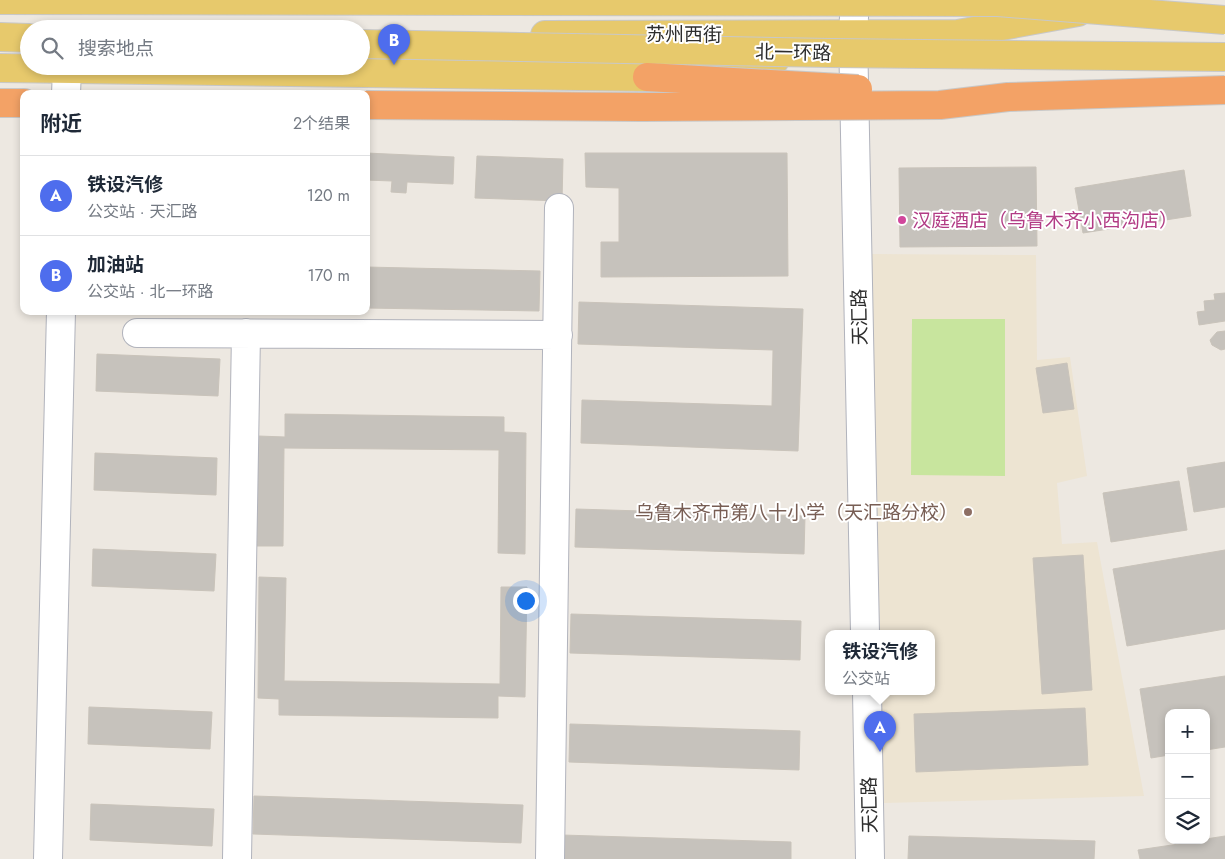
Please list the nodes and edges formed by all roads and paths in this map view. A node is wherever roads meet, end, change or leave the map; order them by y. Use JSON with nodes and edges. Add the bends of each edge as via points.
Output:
{"nodes":[{"id":1,"x":0,"y":0,"type":"edge"},
{"id":2,"x":855,"y":0,"type":"edge"},
{"id":3,"x":970,"y":0,"type":"edge"},
{"id":4,"x":1123,"y":0,"type":"edge"},
{"id":5,"x":998,"y":2,"type":"junction"},
{"id":6,"x":1225,"y":20,"type":"edge"},
{"id":7,"x":854,"y":34,"type":"junction"},
{"id":8,"x":370,"y":35,"type":"edge"},
{"id":9,"x":0,"y":37,"type":"edge"},
{"id":10,"x":20,"y":37,"type":"edge"},
{"id":11,"x":370,"y":44,"type":"edge"},
{"id":12,"x":830,"y":53,"type":"junction"},
{"id":13,"x":1225,"y":57,"type":"edge"},
{"id":14,"x":0,"y":68,"type":"edge"},
{"id":15,"x":20,"y":72,"type":"edge"},
{"id":16,"x":36,"y":75,"type":"edge"},
{"id":17,"x":647,"y":77,"type":"junction"},
{"id":18,"x":67,"y":81,"type":"edge"},
{"id":19,"x":1225,"y":90,"type":"edge"},
{"id":20,"x":1008,"y":97,"type":"junction"},
{"id":21,"x":0,"y":103,"type":"edge"},
{"id":22,"x":20,"y":103,"type":"edge"},
{"id":23,"x":370,"y":105,"type":"edge"},
{"id":24,"x":559,"y":208,"type":"dead end"},
{"id":25,"x":61,"y":315,"type":"edge"},
{"id":26,"x":137,"y":333,"type":"dead end"},
{"id":27,"x":246,"y":333,"type":"junction"},
{"id":28,"x":558,"y":335,"type":"junction"},
{"id":29,"x":865,"y":630,"type":"edge"},
{"id":30,"x":866,"y":695,"type":"edge"},
{"id":31,"x":48,"y":859,"type":"edge"},
{"id":32,"x":237,"y":859,"type":"edge"},
{"id":33,"x":550,"y":859,"type":"edge"},
{"id":34,"x":870,"y":859,"type":"edge"}],
"edges":[{"from":1,"to":5,"type":"main road","bridge":true},
{"from":2,"to":7,"type":"street","name":"天汇路"},
{"from":3,"to":5,"type":"main road","bridge":true},
{"from":4,"to":7,"type":"main road","name":"苏州西街","via":[[1105,7],[958,34]]},
{"from":5,"to":6,"type":"main road","bridge":true},
{"from":7,"to":8,"type":"main road","name":"苏州西街"},
{"from":7,"to":29,"type":"street","name":"天汇路"},
{"from":9,"to":10,"type":"main road"},
{"from":11,"to":12,"type":"main road","name":"北一环路","bridge":true},
{"from":12,"to":13,"type":"main road","name":"北一环路","bridge":true},
{"from":12,"to":17,"type":"main road","bridge":true},
{"from":14,"to":15,"type":"main road"},
{"from":16,"to":18,"type":"main road"},
{"from":17,"to":18,"type":"main road"},
{"from":17,"to":20,"type":"highway","bridge":true},
{"from":19,"to":20,"type":"highway","bridge":true},
{"from":20,"to":23,"type":"highway","bridge":true,"via":[[940,106]]},
{"from":21,"to":22,"type":"highway"},
{"from":24,"to":28,"type":"street"},
{"from":25,"to":31,"type":"street"},
{"from":26,"to":27,"type":"street"},
{"from":27,"to":28,"type":"street"},
{"from":27,"to":32,"type":"street"},
{"from":28,"to":33,"type":"street"},
{"from":30,"to":34,"type":"street","name":"天汇路"}]}
